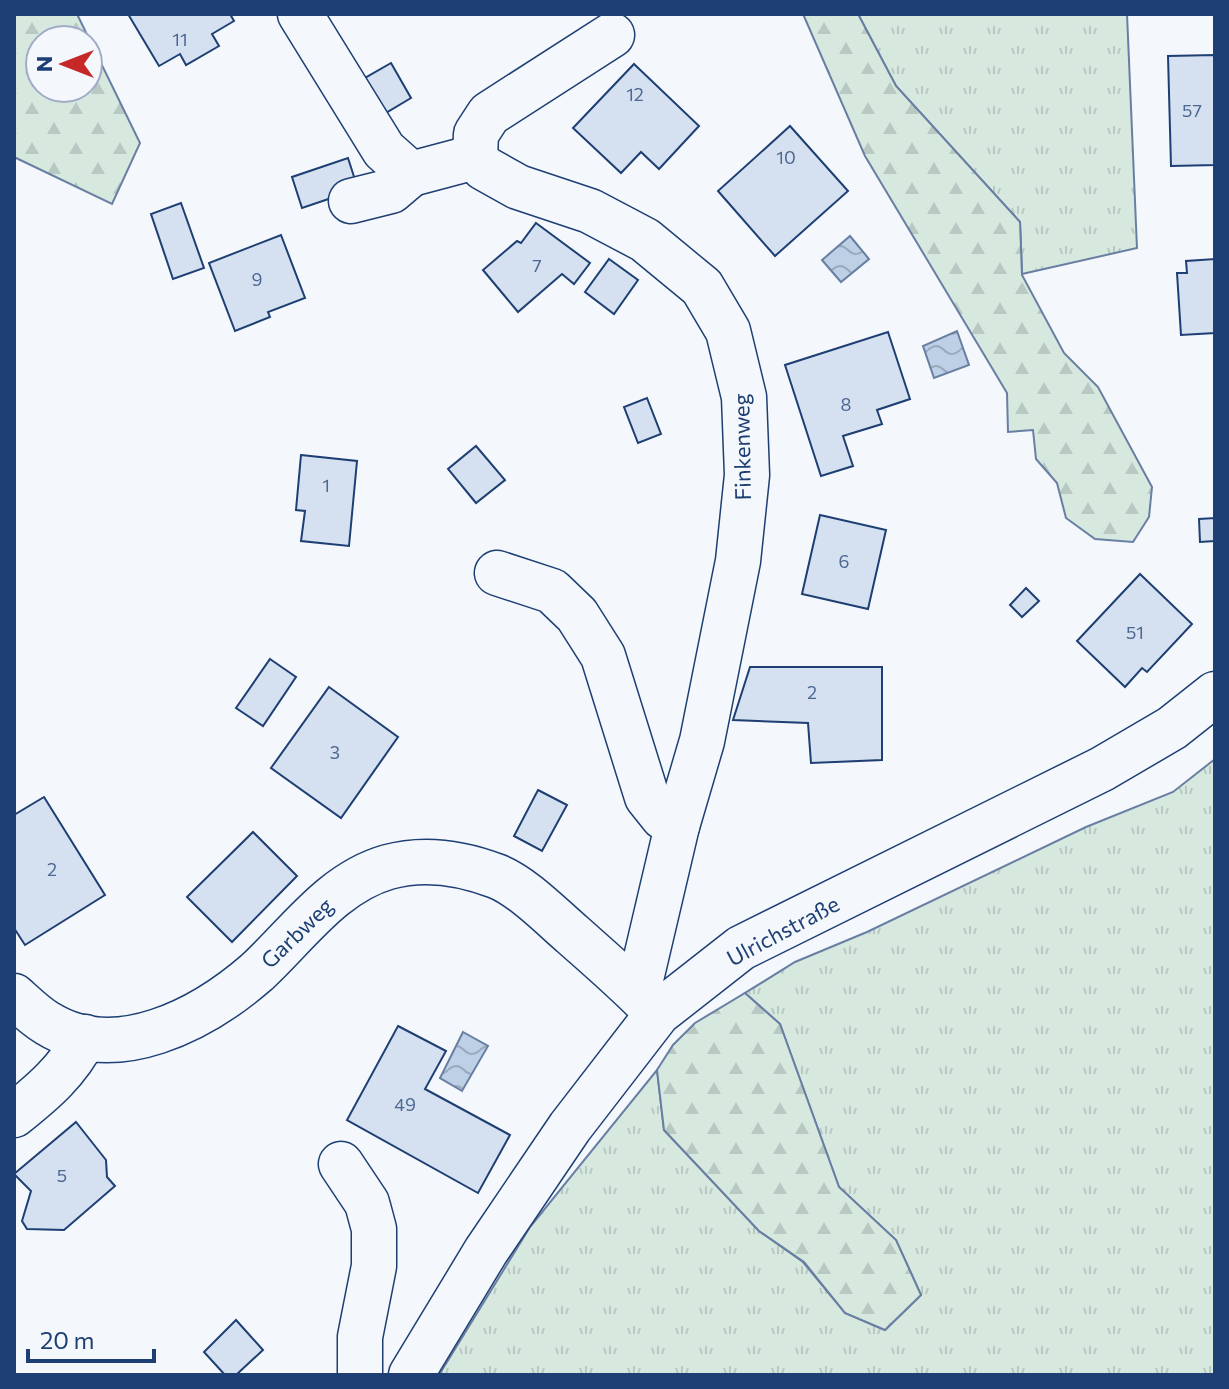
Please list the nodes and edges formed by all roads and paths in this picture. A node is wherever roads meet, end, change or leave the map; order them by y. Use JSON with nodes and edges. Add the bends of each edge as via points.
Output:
{"nodes":[{"id":1,"x":300,"y":14,"type":"edge"},
{"id":2,"x":612,"y":35,"type":"dead end"},
{"id":3,"x":475,"y":157,"type":"junction"},
{"id":4,"x":411,"y":174,"type":"junction"},
{"id":5,"x":351,"y":201,"type":"dead end"},
{"id":6,"x":497,"y":573,"type":"dead end"},
{"id":7,"x":1215,"y":694,"type":"edge"},
{"id":8,"x":677,"y":826,"type":"junction"},
{"id":9,"x":14,"y":996,"type":"edge"},
{"id":10,"x":648,"y":1003,"type":"junction"},
{"id":11,"x":85,"y":1037,"type":"junction"},
{"id":12,"x":14,"y":1115,"type":"edge"},
{"id":13,"x":341,"y":1164,"type":"dead end"},
{"id":14,"x":360,"y":1375,"type":"edge"},
{"id":15,"x":411,"y":1375,"type":"edge"}],
"edges":[{"from":1,"to":4,"type":"street","via":[[384,150]]},
{"from":2,"to":3,"type":"street","via":[[489,114],[476,134]]},
{"from":3,"to":4,"type":"street"},
{"from":3,"to":8,"type":"street","name":"Finkenweg","via":[[518,187],[590,211],[645,240],[702,287],[728,331],[744,397],[746,489],[738,561],[702,741]]},
{"from":4,"to":5,"type":"street","via":[[391,191]]},
{"from":6,"to":8,"type":"street","via":[[552,591],[577,615],[603,656],[647,797]]},
{"from":7,"to":10,"type":"street","name":"Ulrichstraße","via":[[1172,728],[1102,769],[741,948]]},
{"from":8,"to":10,"type":"street","name":"Finkenweg"},
{"from":9,"to":11,"type":"street","name":"Garbweg","via":[[48,1024]]},
{"from":10,"to":11,"type":"street","name":"Garbweg","via":[[500,877],[462,865],[421,862],[388,867],[351,884],[318,909],[257,971],[202,1011],[169,1028],[123,1040]]},
{"from":10,"to":15,"type":"street","name":"Ulrichstraße"},
{"from":11,"to":12,"type":"street","via":[[74,1059],[48,1088]]},
{"from":13,"to":14,"type":"street","via":[[367,1203],[374,1229]]}]}
